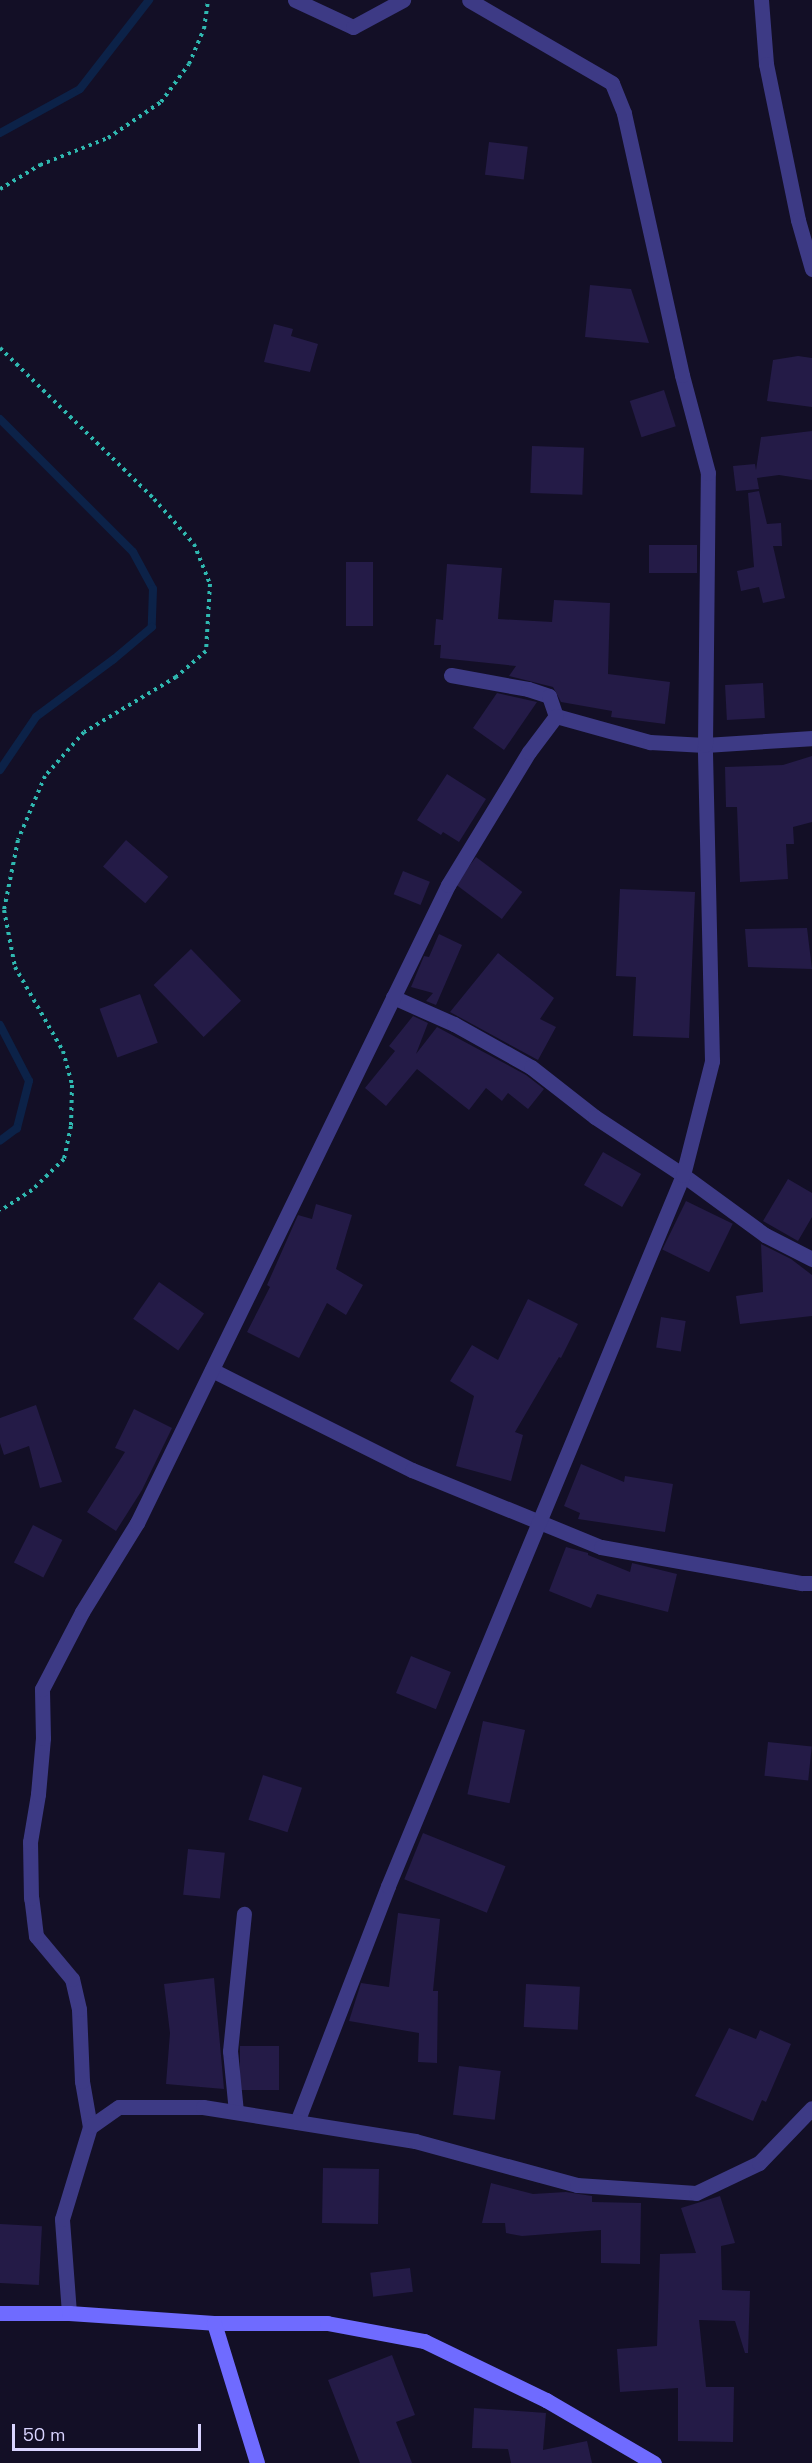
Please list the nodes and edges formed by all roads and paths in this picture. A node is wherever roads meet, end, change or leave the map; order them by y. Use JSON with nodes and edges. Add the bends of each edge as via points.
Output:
{"nodes":[{"id":1,"x":208,"y":0,"type":"edge"},
{"id":2,"x":295,"y":0,"type":"edge"},
{"id":3,"x":404,"y":0,"type":"edge"},
{"id":4,"x":469,"y":0,"type":"edge"},
{"id":5,"x":761,"y":0,"type":"edge"},
{"id":6,"x":0,"y":189,"type":"edge"},
{"id":7,"x":812,"y":269,"type":"edge"},
{"id":8,"x":0,"y":348,"type":"edge"},
{"id":9,"x":451,"y":675,"type":"dead end"},
{"id":10,"x":556,"y":716,"type":"junction"},
{"id":11,"x":812,"y":738,"type":"edge"},
{"id":12,"x":705,"y":745,"type":"junction"},
{"id":13,"x":393,"y":997,"type":"junction"},
{"id":14,"x":683,"y":1175,"type":"junction"},
{"id":15,"x":0,"y":1211,"type":"edge"},
{"id":16,"x":812,"y":1259,"type":"edge"},
{"id":17,"x":212,"y":1370,"type":"junction"},
{"id":18,"x":538,"y":1520,"type":"junction"},
{"id":19,"x":812,"y":1582,"type":"edge"},
{"id":20,"x":244,"y":1914,"type":"dead end"},
{"id":21,"x":812,"y":2108,"type":"edge"},
{"id":22,"x":236,"y":2112,"type":"junction"},
{"id":23,"x":297,"y":2122,"type":"junction"},
{"id":24,"x":90,"y":2127,"type":"junction"},
{"id":25,"x":0,"y":2313,"type":"edge"},
{"id":26,"x":69,"y":2313,"type":"junction"},
{"id":27,"x":214,"y":2323,"type":"junction"},
{"id":28,"x":257,"y":2463,"type":"edge"},
{"id":29,"x":654,"y":2463,"type":"edge"}],
"edges":[{"from":1,"to":6,"type":"path","via":[[204,29],[189,64],[161,102],[108,138],[40,165]]},
{"from":2,"to":3,"type":"street","via":[[353,27]]},
{"from":4,"to":12,"type":"street","via":[[612,83],[624,113],[682,375],[708,473]]},
{"from":5,"to":7,"type":"street","via":[[766,64]]},
{"from":8,"to":15,"type":"path","via":[[154,499],[194,544],[210,584],[206,651],[176,677],[84,732],[45,776],[18,840],[4,910],[15,967],[63,1051],[72,1085],[63,1159],[32,1190]]},
{"from":9,"to":10,"type":"street","via":[[549,696]]},
{"from":10,"to":12,"type":"street","via":[[650,742]]},
{"from":10,"to":13,"type":"street","via":[[529,752],[448,885]]},
{"from":11,"to":12,"type":"street"},
{"from":12,"to":14,"type":"street","via":[[712,1061]]},
{"from":13,"to":14,"type":"street","via":[[454,1024],[531,1067],[595,1117]]},
{"from":13,"to":17,"type":"street"},
{"from":14,"to":16,"type":"street","via":[[765,1235]]},
{"from":14,"to":18,"type":"street"},
{"from":17,"to":18,"type":"street","via":[[412,1470]]},
{"from":17,"to":24,"type":"street","via":[[137,1523],[82,1612],[42,1689],[39,1782],[30,1842],[31,1898],[36,1936],[72,1979],[79,2008],[82,2080]]},
{"from":18,"to":19,"type":"street","via":[[601,1547]]},
{"from":18,"to":23,"type":"street","via":[[388,1886]]},
{"from":20,"to":22,"type":"street","via":[[230,2051]]},
{"from":21,"to":23,"type":"street","via":[[759,2163],[696,2193],[577,2185],[415,2141]]},
{"from":22,"to":23,"type":"street"},
{"from":22,"to":24,"type":"street","via":[[203,2107],[120,2107]]},
{"from":24,"to":26,"type":"street","via":[[62,2219]]},
{"from":25,"to":26,"type":"main road"},
{"from":26,"to":27,"type":"main road"},
{"from":27,"to":28,"type":"main road"},
{"from":27,"to":29,"type":"main road","via":[[327,2323],[424,2341],[546,2400]]}]}
